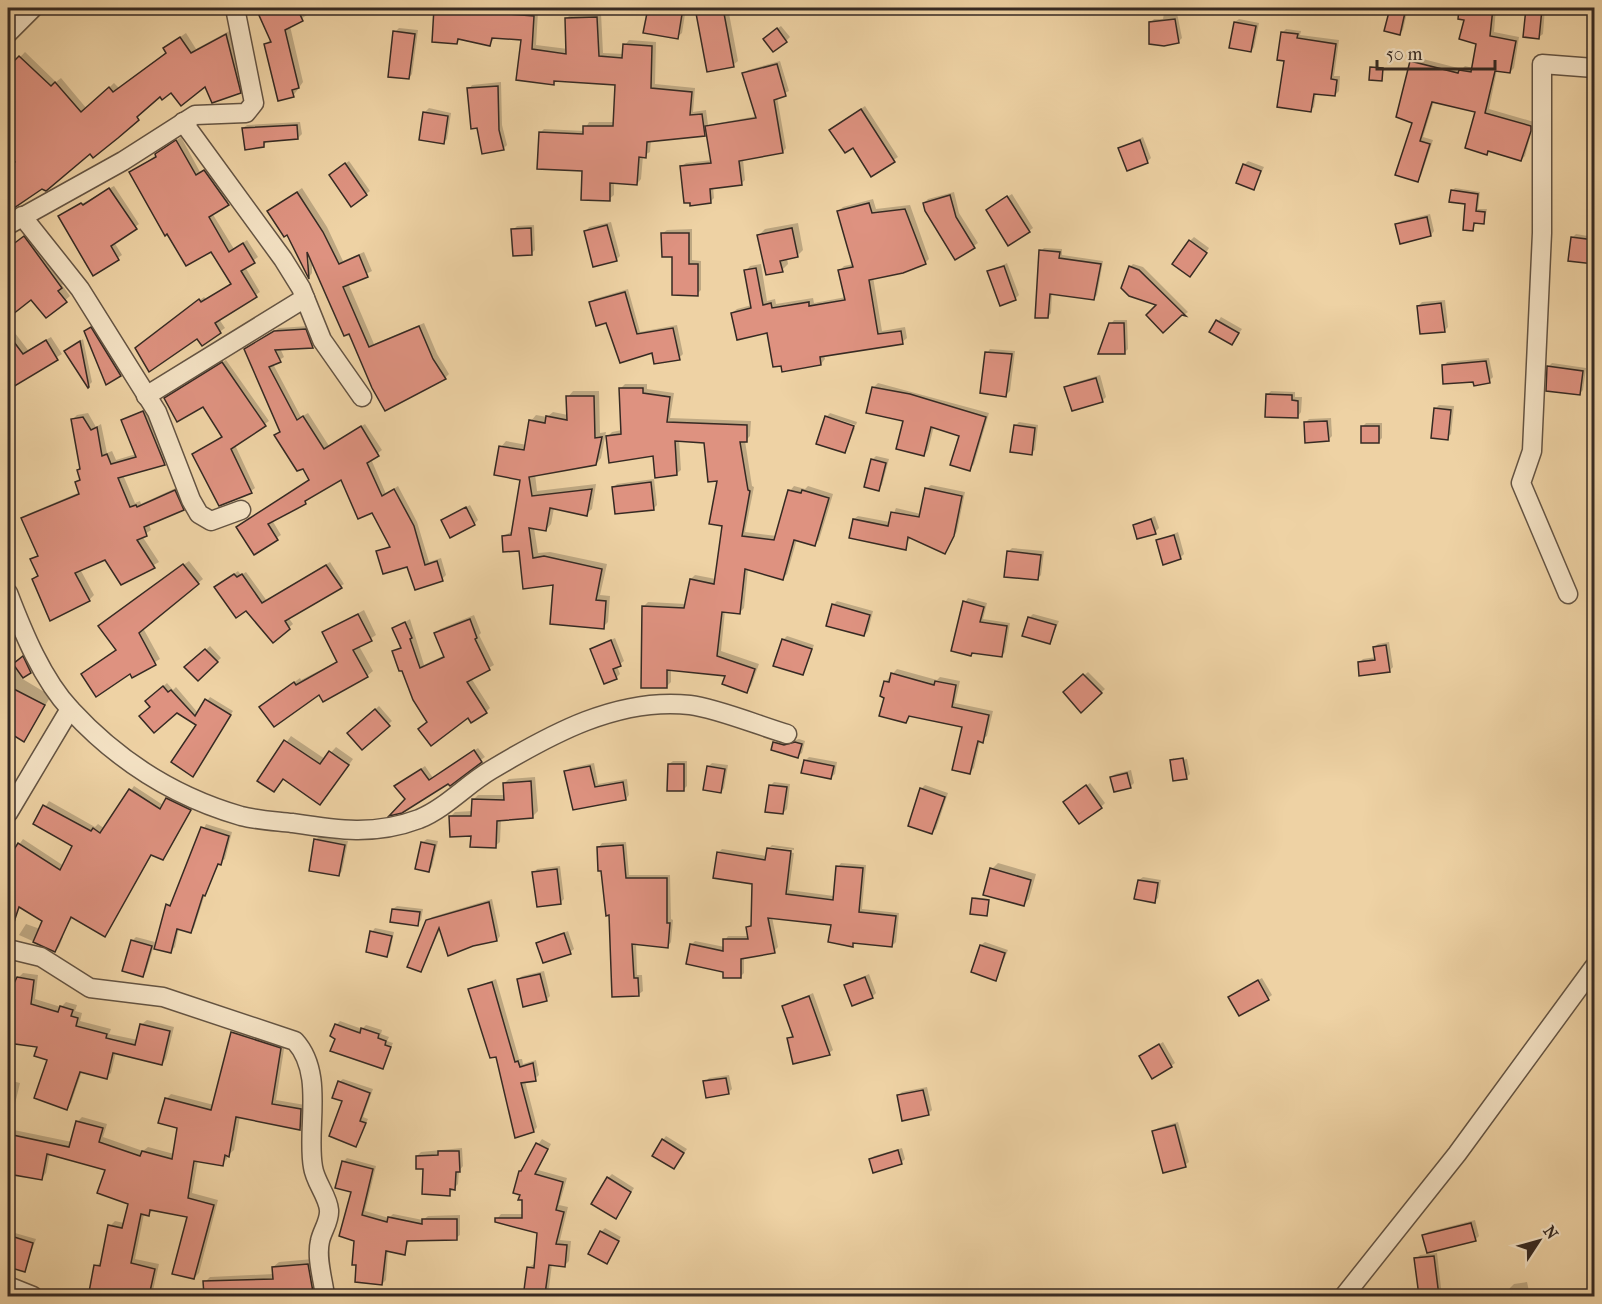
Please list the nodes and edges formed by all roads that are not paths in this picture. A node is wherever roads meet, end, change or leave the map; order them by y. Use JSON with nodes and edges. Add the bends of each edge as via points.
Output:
{"nodes":[{"id":1,"x":33,"y":8,"type":"edge"},
{"id":2,"x":235,"y":8,"type":"edge"},
{"id":3,"x":8,"y":33,"type":"edge"},
{"id":4,"x":1594,"y":68,"type":"edge"},
{"id":5,"x":183,"y":122,"type":"junction"},
{"id":6,"x":15,"y":221,"type":"edge"},
{"id":7,"x":304,"y":298,"type":"junction"},
{"id":8,"x":146,"y":396,"type":"junction"},
{"id":9,"x":362,"y":397,"type":"dead end"},
{"id":10,"x":241,"y":510,"type":"dead end"},
{"id":11,"x":8,"y":593,"type":"edge"},
{"id":12,"x":1568,"y":594,"type":"dead end"},
{"id":13,"x":70,"y":709,"type":"junction"},
{"id":14,"x":787,"y":734,"type":"dead end"},
{"id":15,"x":8,"y":813,"type":"edge"},
{"id":16,"x":8,"y":949,"type":"edge"},
{"id":17,"x":1594,"y":967,"type":"edge"},
{"id":18,"x":8,"y":1286,"type":"edge"},
{"id":19,"x":33,"y":1296,"type":"edge"},
{"id":20,"x":325,"y":1296,"type":"edge"},
{"id":21,"x":1344,"y":1296,"type":"edge"}],
"edges":[{"from":1,"to":3,"type":"street"},
{"from":2,"to":5,"type":"street","via":[[252,108],[246,113],[195,115]]},
{"from":4,"to":12,"type":"street","via":[[1542,64],[1542,232],[1532,451],[1521,483]]},
{"from":5,"to":6,"type":"street"},
{"from":5,"to":7,"type":"street","via":[[277,251]]},
{"from":6,"to":8,"type":"street","via":[[80,289]]},
{"from":7,"to":8,"type":"street"},
{"from":7,"to":9,"type":"street","via":[[322,340]]},
{"from":8,"to":10,"type":"street","via":[[157,412],[200,514],[211,521]]},
{"from":11,"to":13,"type":"street","via":[[47,675]]},
{"from":13,"to":14,"type":"street","via":[[133,767],[173,790],[242,816],[374,831],[420,818],[530,746],[585,721],[639,705],[691,705]]},
{"from":13,"to":15,"type":"street"},
{"from":16,"to":20,"type":"street","via":[[41,957],[90,988],[163,997],[295,1041],[308,1070],[313,1109],[313,1170],[329,1210],[320,1242]]},
{"from":17,"to":21,"type":"street","via":[[1457,1154]]},
{"from":18,"to":19,"type":"street"}]}
